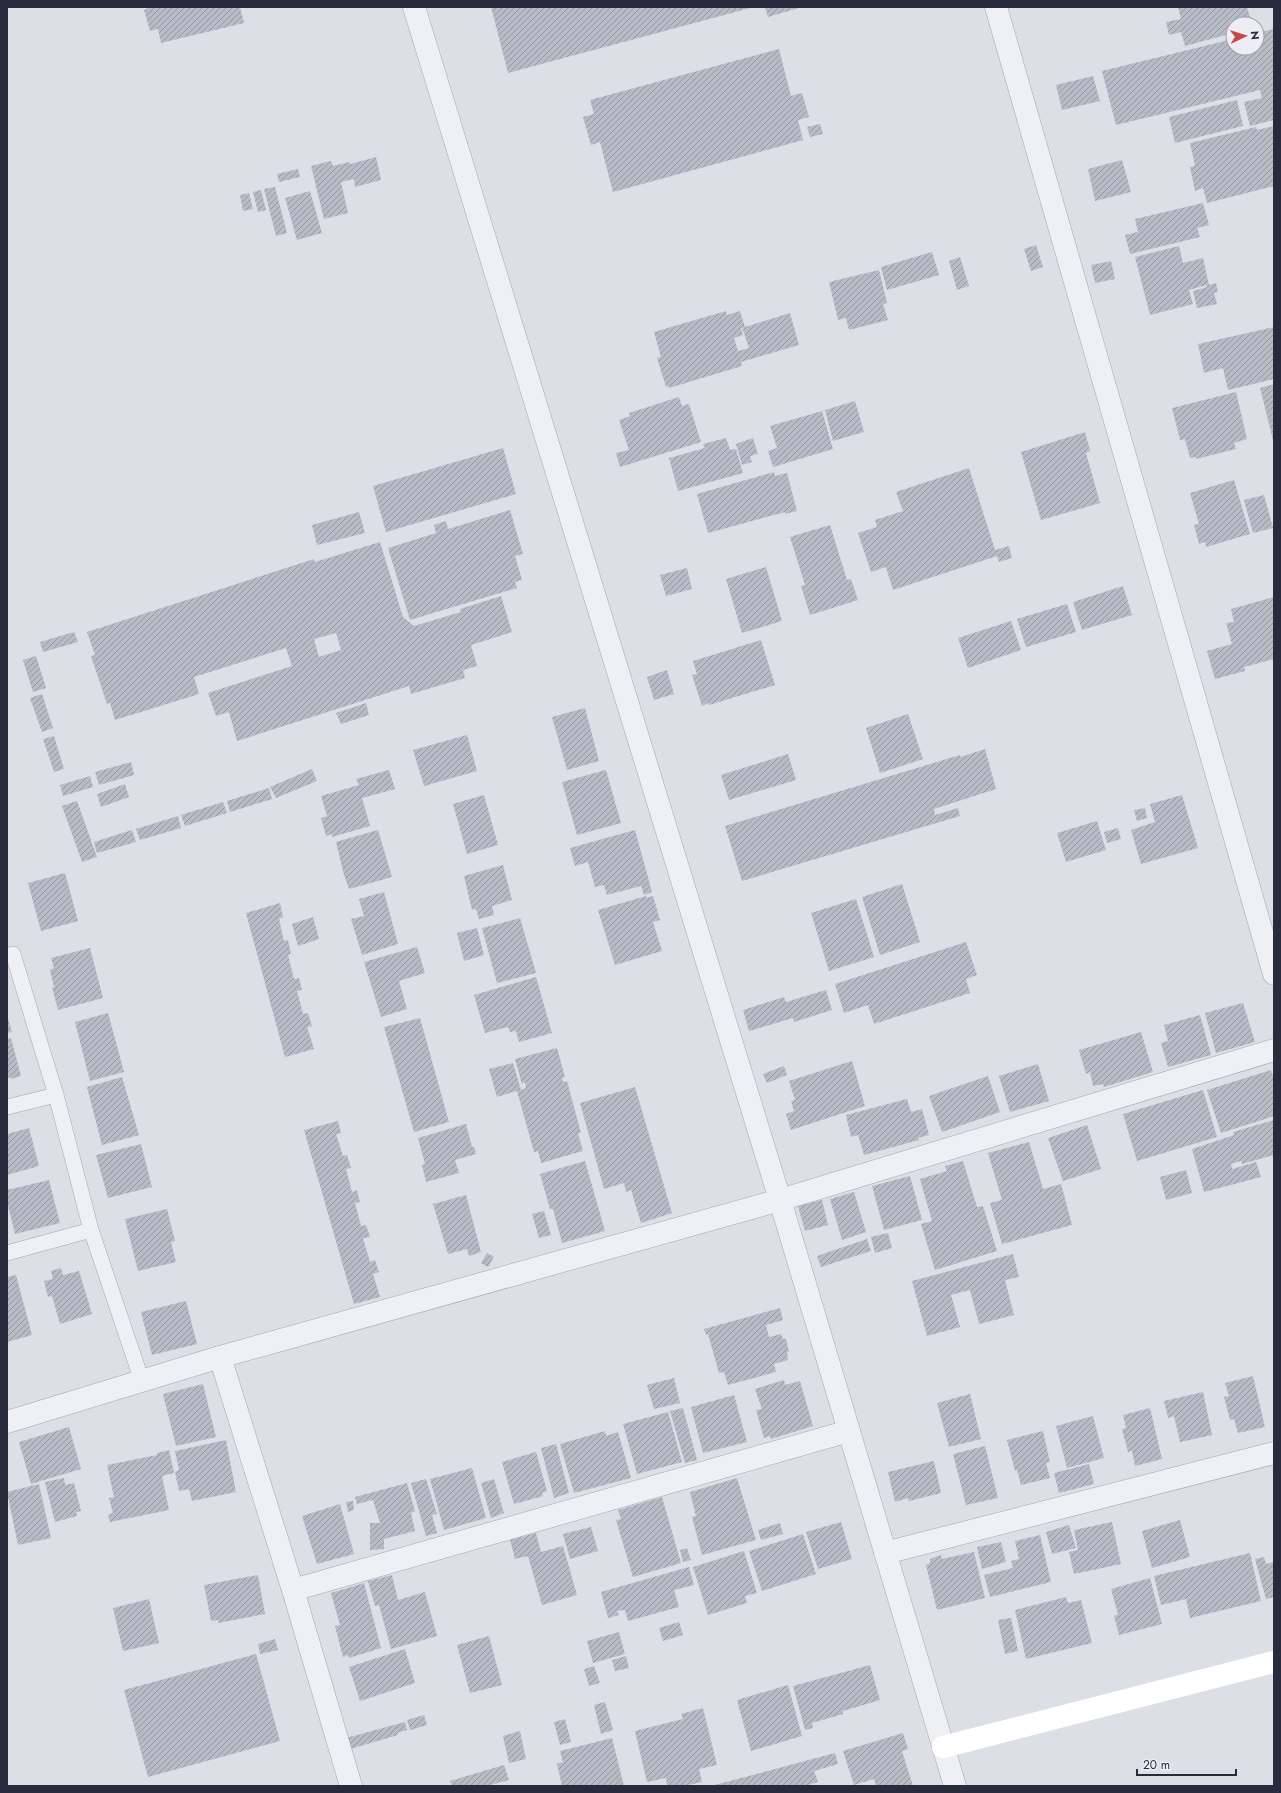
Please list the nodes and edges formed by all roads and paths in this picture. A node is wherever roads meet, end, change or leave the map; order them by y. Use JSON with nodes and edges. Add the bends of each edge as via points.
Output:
{"nodes":[{"id":1,"x":414,"y":7,"type":"edge"},
{"id":2,"x":996,"y":7,"type":"edge"},
{"id":3,"x":7,"y":956,"type":"edge"},
{"id":4,"x":1274,"y":974,"type":"edge"},
{"id":5,"x":1274,"y":1050,"type":"edge"},
{"id":6,"x":56,"y":1095,"type":"junction"},
{"id":7,"x":7,"y":1107,"type":"edge"},
{"id":8,"x":780,"y":1200,"type":"junction"},
{"id":9,"x":91,"y":1230,"type":"junction"},
{"id":10,"x":7,"y":1253,"type":"edge"},
{"id":11,"x":220,"y":1357,"type":"junction"},
{"id":12,"x":142,"y":1381,"type":"junction"},
{"id":13,"x":7,"y":1422,"type":"edge"},
{"id":14,"x":849,"y":1431,"type":"junction"},
{"id":15,"x":1274,"y":1453,"type":"edge"},
{"id":16,"x":885,"y":1552,"type":"junction"},
{"id":17,"x":293,"y":1590,"type":"junction"},
{"id":18,"x":1274,"y":1662,"type":"edge"},
{"id":19,"x":943,"y":1747,"type":"junction"},
{"id":20,"x":351,"y":1786,"type":"edge"},
{"id":21,"x":955,"y":1786,"type":"edge"}],
"edges":[{"from":1,"to":8,"type":"street"},
{"from":2,"to":4,"type":"street"},
{"from":3,"to":6,"type":"lane","via":[[13,954]]},
{"from":5,"to":8,"type":"street"},
{"from":6,"to":7,"type":"lane"},
{"from":6,"to":9,"type":"lane"},
{"from":8,"to":11,"type":"street"},
{"from":8,"to":14,"type":"street"},
{"from":9,"to":10,"type":"lane"},
{"from":9,"to":12,"type":"lane"},
{"from":11,"to":12,"type":"street"},
{"from":11,"to":17,"type":"street"},
{"from":12,"to":13,"type":"street"},
{"from":14,"to":16,"type":"street"},
{"from":14,"to":17,"type":"street"},
{"from":15,"to":16,"type":"street"},
{"from":16,"to":19,"type":"street"},
{"from":17,"to":20,"type":"street"},
{"from":18,"to":19,"type":"street"},
{"from":19,"to":21,"type":"street"}]}
